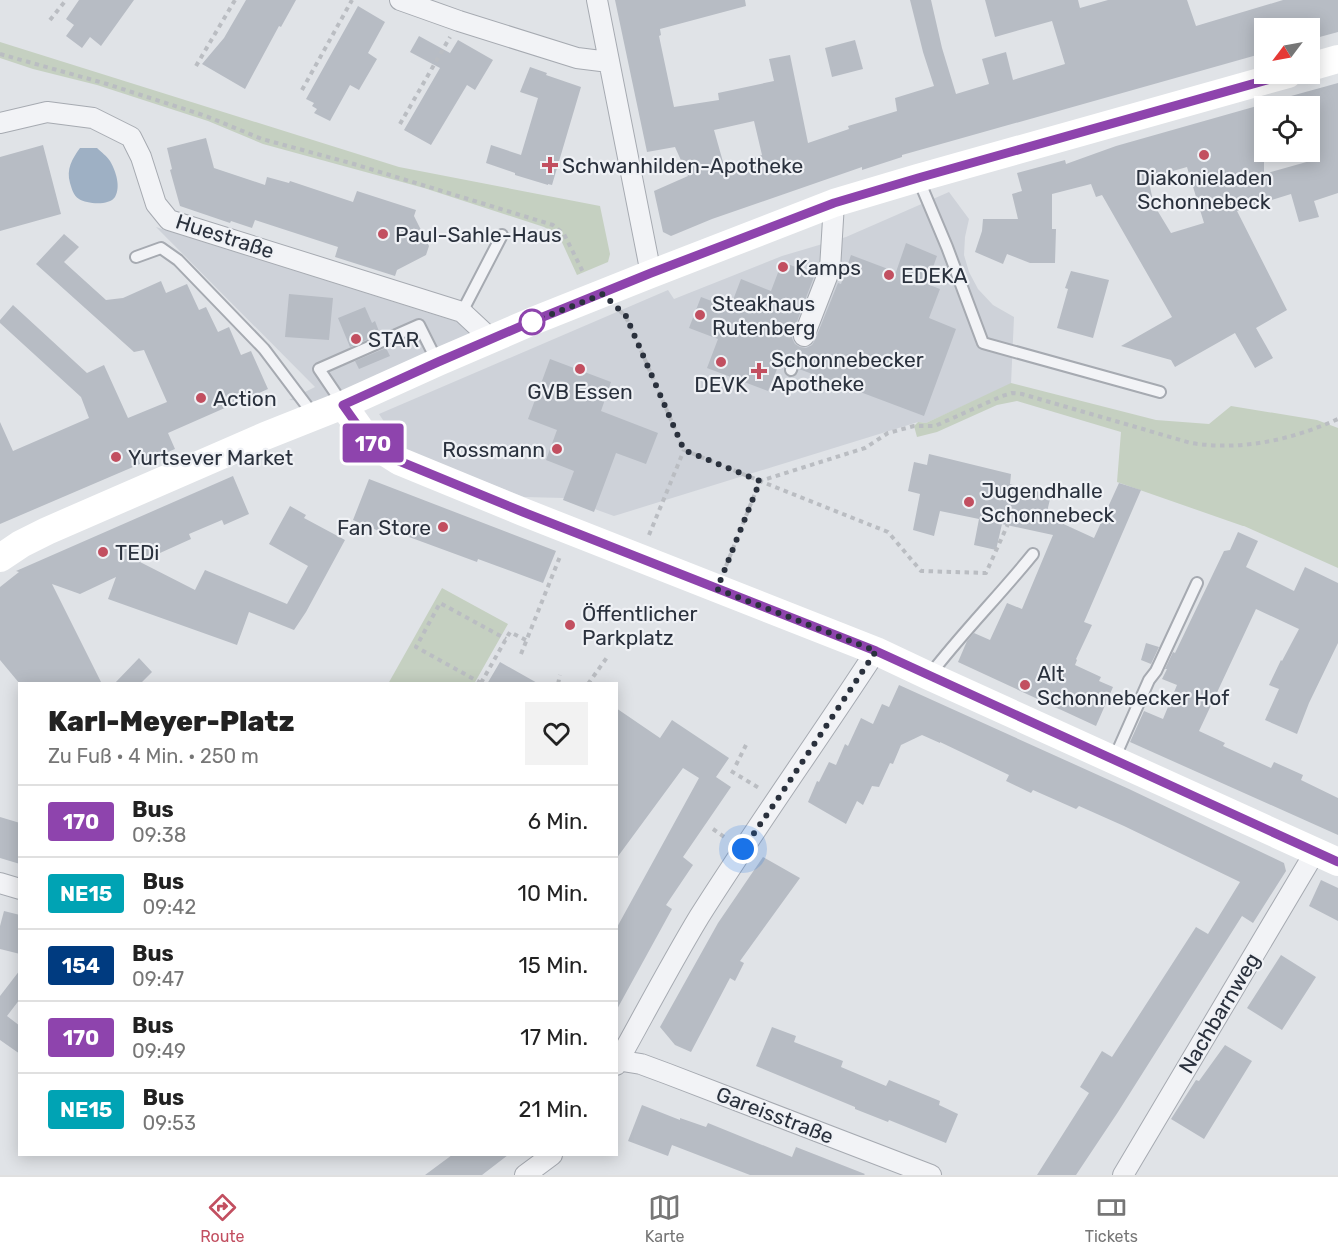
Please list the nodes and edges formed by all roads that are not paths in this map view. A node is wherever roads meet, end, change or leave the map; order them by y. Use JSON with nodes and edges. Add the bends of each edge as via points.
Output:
{"nodes":[{"id":1,"x":400,"y":0,"type":"edge"},
{"id":2,"x":597,"y":0,"type":"edge"},
{"id":3,"x":1338,"y":59,"type":"edge"},
{"id":4,"x":609,"y":62,"type":"junction"},
{"id":5,"x":1320,"y":65,"type":"edge"},
{"id":6,"x":1254,"y":84,"type":"edge"},
{"id":7,"x":0,"y":123,"type":"edge"},
{"id":8,"x":918,"y":178,"type":"junction"},
{"id":9,"x":834,"y":203,"type":"junction"},
{"id":10,"x":502,"y":235,"type":"dead end"},
{"id":11,"x":136,"y":257,"type":"dead end"},
{"id":12,"x":651,"y":273,"type":"junction"},
{"id":13,"x":462,"y":312,"type":"junction"},
{"id":14,"x":804,"y":336,"type":"dead end"},
{"id":15,"x":491,"y":339,"type":"junction"},
{"id":16,"x":438,"y":362,"type":"junction"},
{"id":17,"x":1161,"y":392,"type":"dead end"},
{"id":18,"x":343,"y":405,"type":"junction"},
{"id":19,"x":315,"y":417,"type":"junction"},
{"id":20,"x":1033,"y":554,"type":"dead end"},
{"id":21,"x":0,"y":558,"type":"edge"},
{"id":22,"x":1197,"y":583,"type":"dead end"},
{"id":23,"x":876,"y":651,"type":"junction"},
{"id":24,"x":929,"y":676,"type":"junction"},
{"id":25,"x":1113,"y":759,"type":"junction"},
{"id":26,"x":1327,"y":857,"type":"edge"},
{"id":27,"x":0,"y":884,"type":"edge"},
{"id":28,"x":18,"y":888,"type":"edge"},
{"id":29,"x":618,"y":1060,"type":"edge"},
{"id":30,"x":618,"y":1062,"type":"edge"},
{"id":31,"x":551,"y":1156,"type":"edge"},
{"id":32,"x":525,"y":1175,"type":"edge"},
{"id":33,"x":931,"y":1175,"type":"edge"},
{"id":34,"x":1123,"y":1175,"type":"edge"}],
"edges":[{"from":1,"to":4,"type":"street","via":[[578,58]]},
{"from":2,"to":4,"type":"street"},
{"from":3,"to":5,"type":"main road"},
{"from":4,"to":12,"type":"street"},
{"from":6,"to":8,"type":"main road"},
{"from":7,"to":13,"type":"street","name":"Huestraße","via":[[47,112],[93,118],[131,137],[156,204],[169,220]]},
{"from":8,"to":9,"type":"main road"},
{"from":8,"to":17,"type":"lane","via":[[983,343]]},
{"from":9,"to":12,"type":"main road"},
{"from":9,"to":14,"type":"street","via":[[830,269]]},
{"from":10,"to":13,"type":"lane"},
{"from":11,"to":19,"type":"lane","via":[[161,248],[178,260],[264,349]]},
{"from":12,"to":15,"type":"main road"},
{"from":13,"to":15,"type":"street","name":"Huestraße"},
{"from":15,"to":16,"type":"main road"},
{"from":16,"to":18,"type":"main road"},
{"from":16,"to":18,"type":"lane","via":[[419,325],[319,369]]},
{"from":18,"to":19,"type":"main road"},
{"from":18,"to":23,"type":"main road","via":[[377,447],[399,461]]},
{"from":19,"to":21,"type":"main road","via":[[47,531]]},
{"from":20,"to":24,"type":"lane"},
{"from":22,"to":25,"type":"lane"},
{"from":23,"to":24,"type":"main road"},
{"from":23,"to":29,"type":"street","via":[[698,919]]},
{"from":24,"to":25,"type":"main road"},
{"from":25,"to":26,"type":"main road"},
{"from":26,"to":34,"type":"street","name":"Nachbarnweg"},
{"from":27,"to":28,"type":"street"},
{"from":30,"to":33,"type":"street","name":"Gareisstraße","via":[[668,1074]]},
{"from":31,"to":32,"type":"street"}]}
